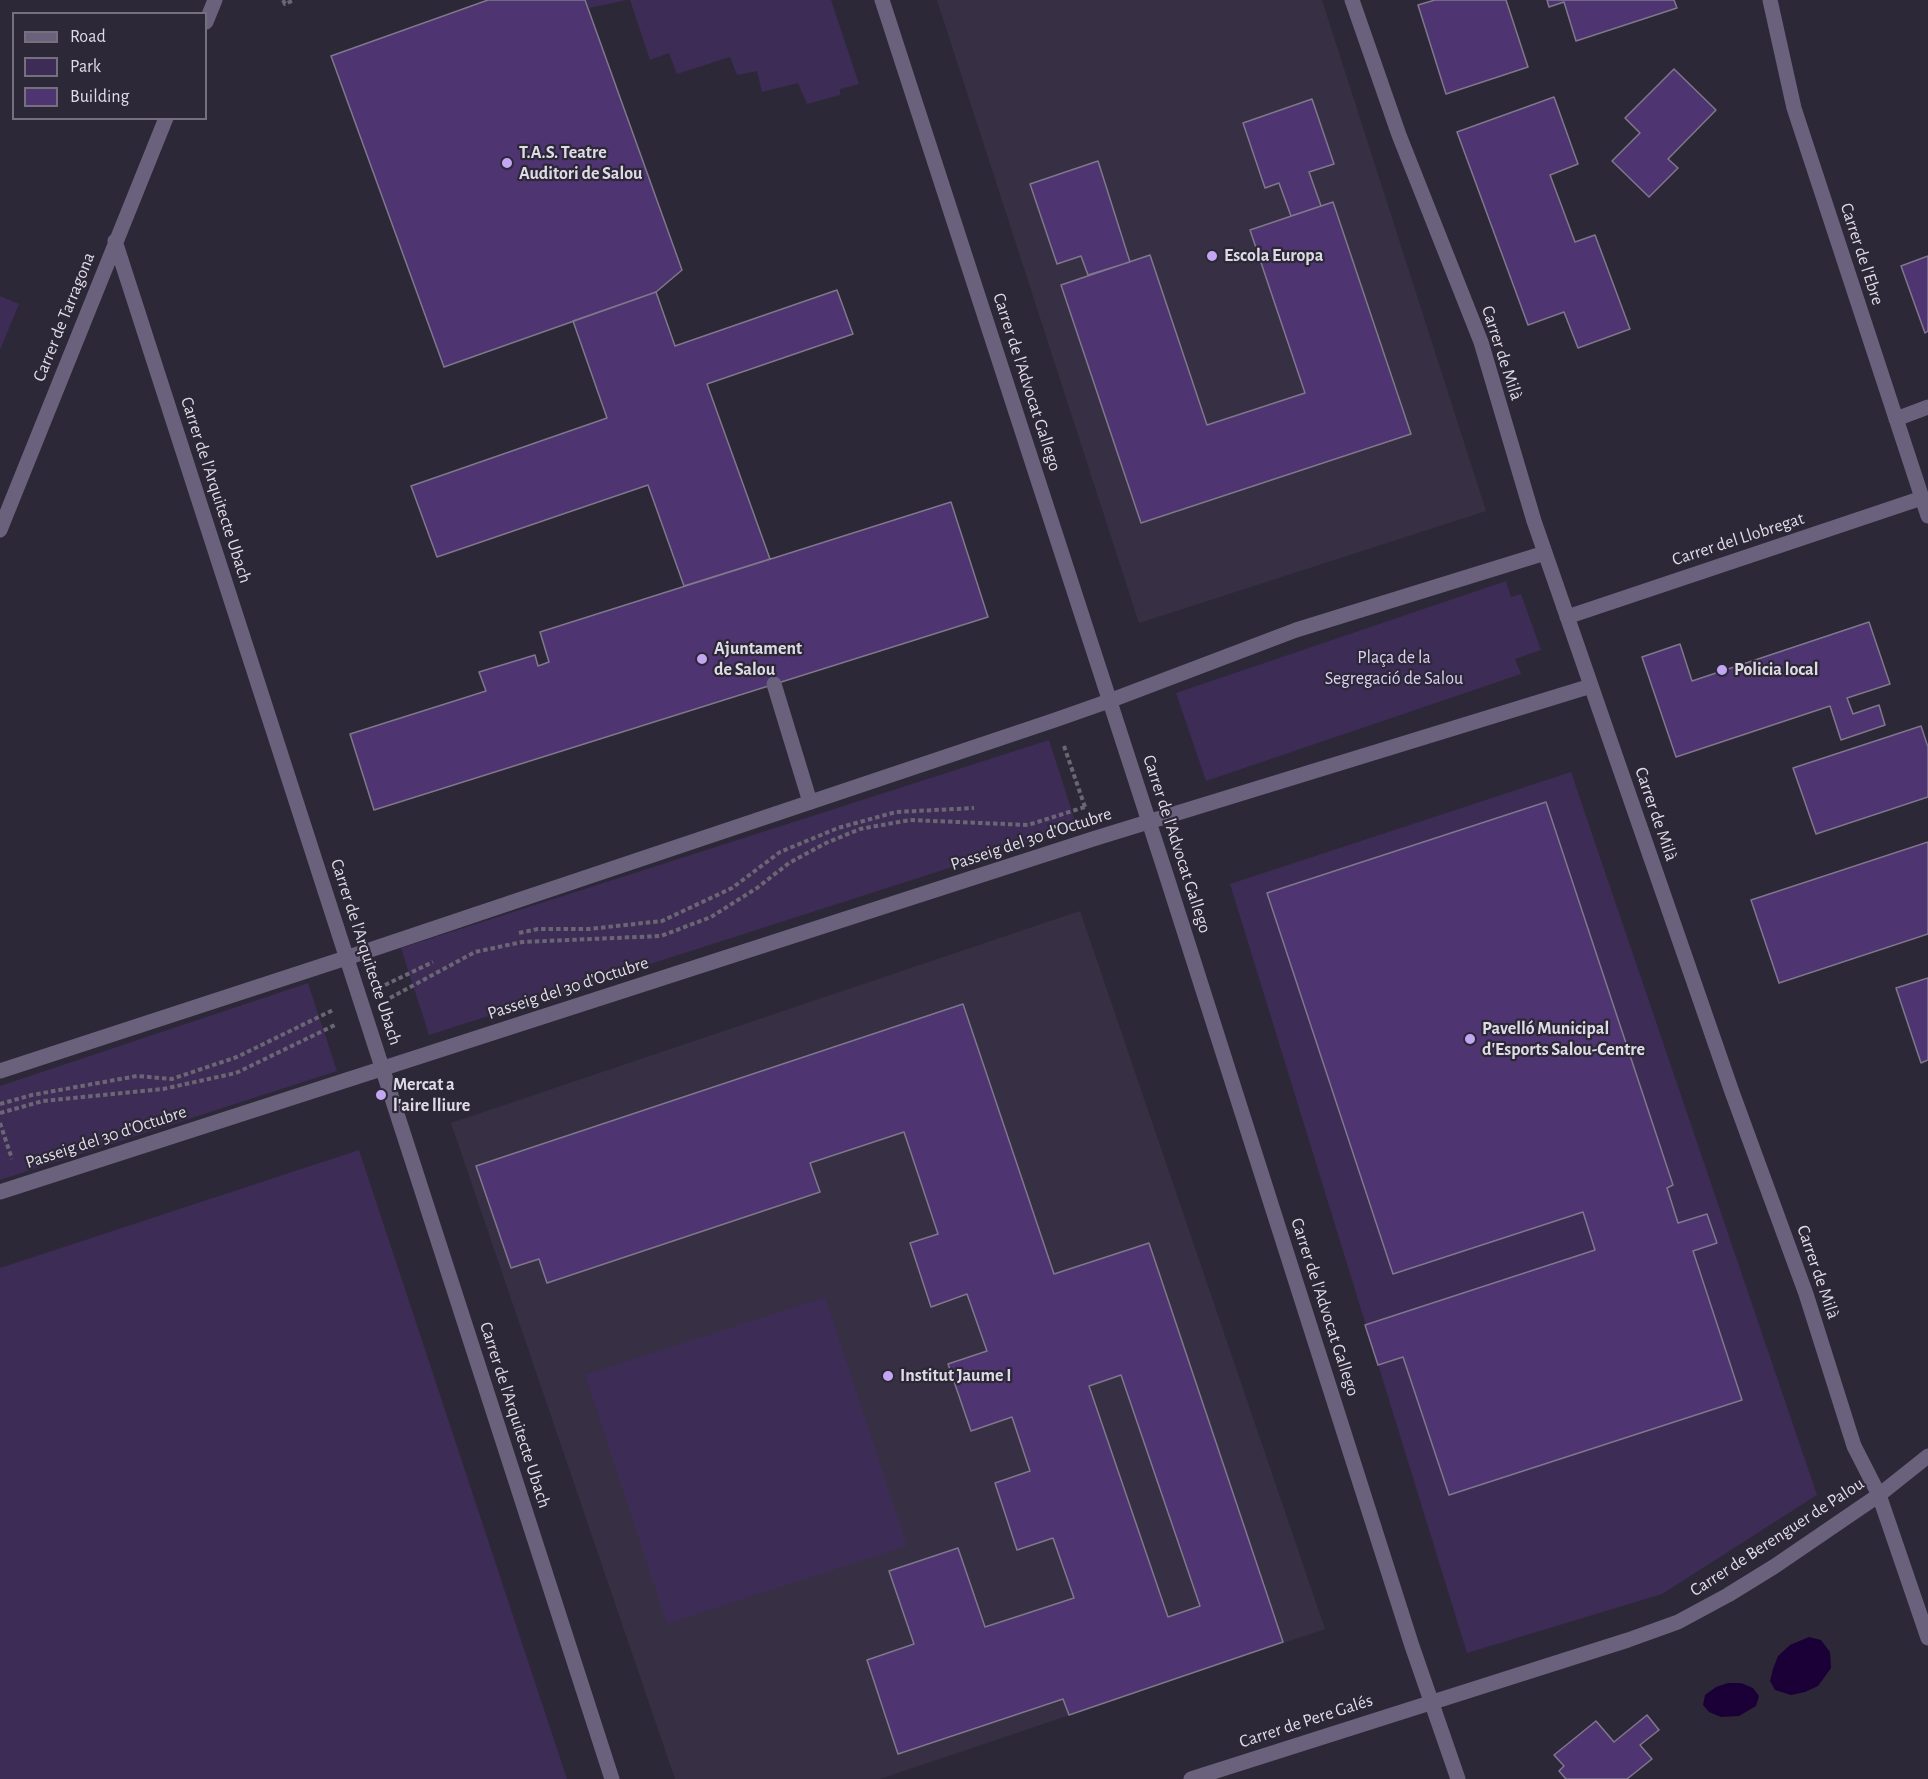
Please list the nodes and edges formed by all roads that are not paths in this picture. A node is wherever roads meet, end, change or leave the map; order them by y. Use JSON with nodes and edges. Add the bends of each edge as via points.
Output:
{"nodes":[{"id":1,"x":215,"y":0,"type":"edge"},
{"id":2,"x":882,"y":0,"type":"edge"},
{"id":3,"x":1352,"y":0,"type":"edge"},
{"id":4,"x":1770,"y":0,"type":"edge"},
{"id":5,"x":207,"y":20,"type":"edge"},
{"id":6,"x":164,"y":120,"type":"edge"},
{"id":7,"x":115,"y":241,"type":"junction"},
{"id":8,"x":1928,"y":407,"type":"edge"},
{"id":9,"x":1896,"y":418,"type":"junction"},
{"id":10,"x":1922,"y":498,"type":"junction"},
{"id":11,"x":1928,"y":516,"type":"edge"},
{"id":12,"x":0,"y":530,"type":"edge"},
{"id":13,"x":1545,"y":552,"type":"junction"},
{"id":14,"x":1567,"y":617,"type":"junction"},
{"id":15,"x":774,"y":684,"type":"dead end"},
{"id":16,"x":1591,"y":686,"type":"junction"},
{"id":17,"x":1109,"y":701,"type":"junction"},
{"id":18,"x":810,"y":802,"type":"junction"},
{"id":19,"x":1149,"y":821,"type":"junction"},
{"id":20,"x":346,"y":958,"type":"junction"},
{"id":21,"x":383,"y":1068,"type":"junction"},
{"id":22,"x":0,"y":1071,"type":"edge"},
{"id":23,"x":0,"y":1192,"type":"edge"},
{"id":24,"x":1928,"y":1456,"type":"edge"},
{"id":25,"x":1880,"y":1495,"type":"junction"},
{"id":26,"x":1928,"y":1638,"type":"edge"},
{"id":27,"x":1432,"y":1701,"type":"junction"},
{"id":28,"x":612,"y":1779,"type":"edge"},
{"id":29,"x":1191,"y":1779,"type":"edge"},
{"id":30,"x":1458,"y":1779,"type":"edge"}],
"edges":[{"from":1,"to":5,"type":"street"},
{"from":2,"to":17,"type":"street","name":"Carrer de l'Advocat Gallego"},
{"from":3,"to":13,"type":"street","name":"Carrer de Milà","via":[[1399,135],[1481,342]]},
{"from":4,"to":9,"type":"street","name":"Carrer de l'Ebre","via":[[1794,108]]},
{"from":6,"to":7,"type":"street","name":"Carrer de Tarragona"},
{"from":7,"to":12,"type":"street","name":"Carrer de Tarragona"},
{"from":7,"to":20,"type":"street","name":"Carrer de l'Arquitecte Ubach"},
{"from":8,"to":9,"type":"street"},
{"from":9,"to":10,"type":"street","name":"Carrer de l'Ebre"},
{"from":10,"to":11,"type":"street","name":"Carrer de l'Ebre"},
{"from":10,"to":14,"type":"street","name":"Carrer del Llobregat"},
{"from":13,"to":14,"type":"street","name":"Carrer de Milà"},
{"from":13,"to":17,"type":"street","via":[[1296,630]]},
{"from":14,"to":16,"type":"street","name":"Carrer de Milà"},
{"from":15,"to":18,"type":"street"},
{"from":16,"to":19,"type":"street"},
{"from":16,"to":25,"type":"street","name":"Carrer de Milà","via":[[1806,1294],[1854,1446]]},
{"from":17,"to":18,"type":"street"},
{"from":17,"to":19,"type":"street","name":"Carrer de l'Advocat Gallego"},
{"from":18,"to":20,"type":"street"},
{"from":19,"to":21,"type":"street","name":"Passeig del 30 d'Octubre"},
{"from":19,"to":27,"type":"street","name":"Carrer de l'Advocat Gallego"},
{"from":20,"to":21,"type":"street","name":"Carrer de l'Arquitecte Ubach"},
{"from":20,"to":22,"type":"street"},
{"from":21,"to":23,"type":"street","name":"Passeig del 30 d'Octubre"},
{"from":21,"to":28,"type":"street","name":"Carrer de l'Arquitecte Ubach"},
{"from":24,"to":25,"type":"street","name":"Carrer de Berenguer de Palou"},
{"from":25,"to":26,"type":"street","name":"Carrer de Milà"},
{"from":25,"to":27,"type":"street","name":"Carrer de Berenguer de Palou","via":[[1775,1566],[1678,1622]]},
{"from":27,"to":29,"type":"street","name":"Carrer de Pere Galés"},
{"from":27,"to":30,"type":"street","name":"Carrer de l'Advocat Gallego"}]}
